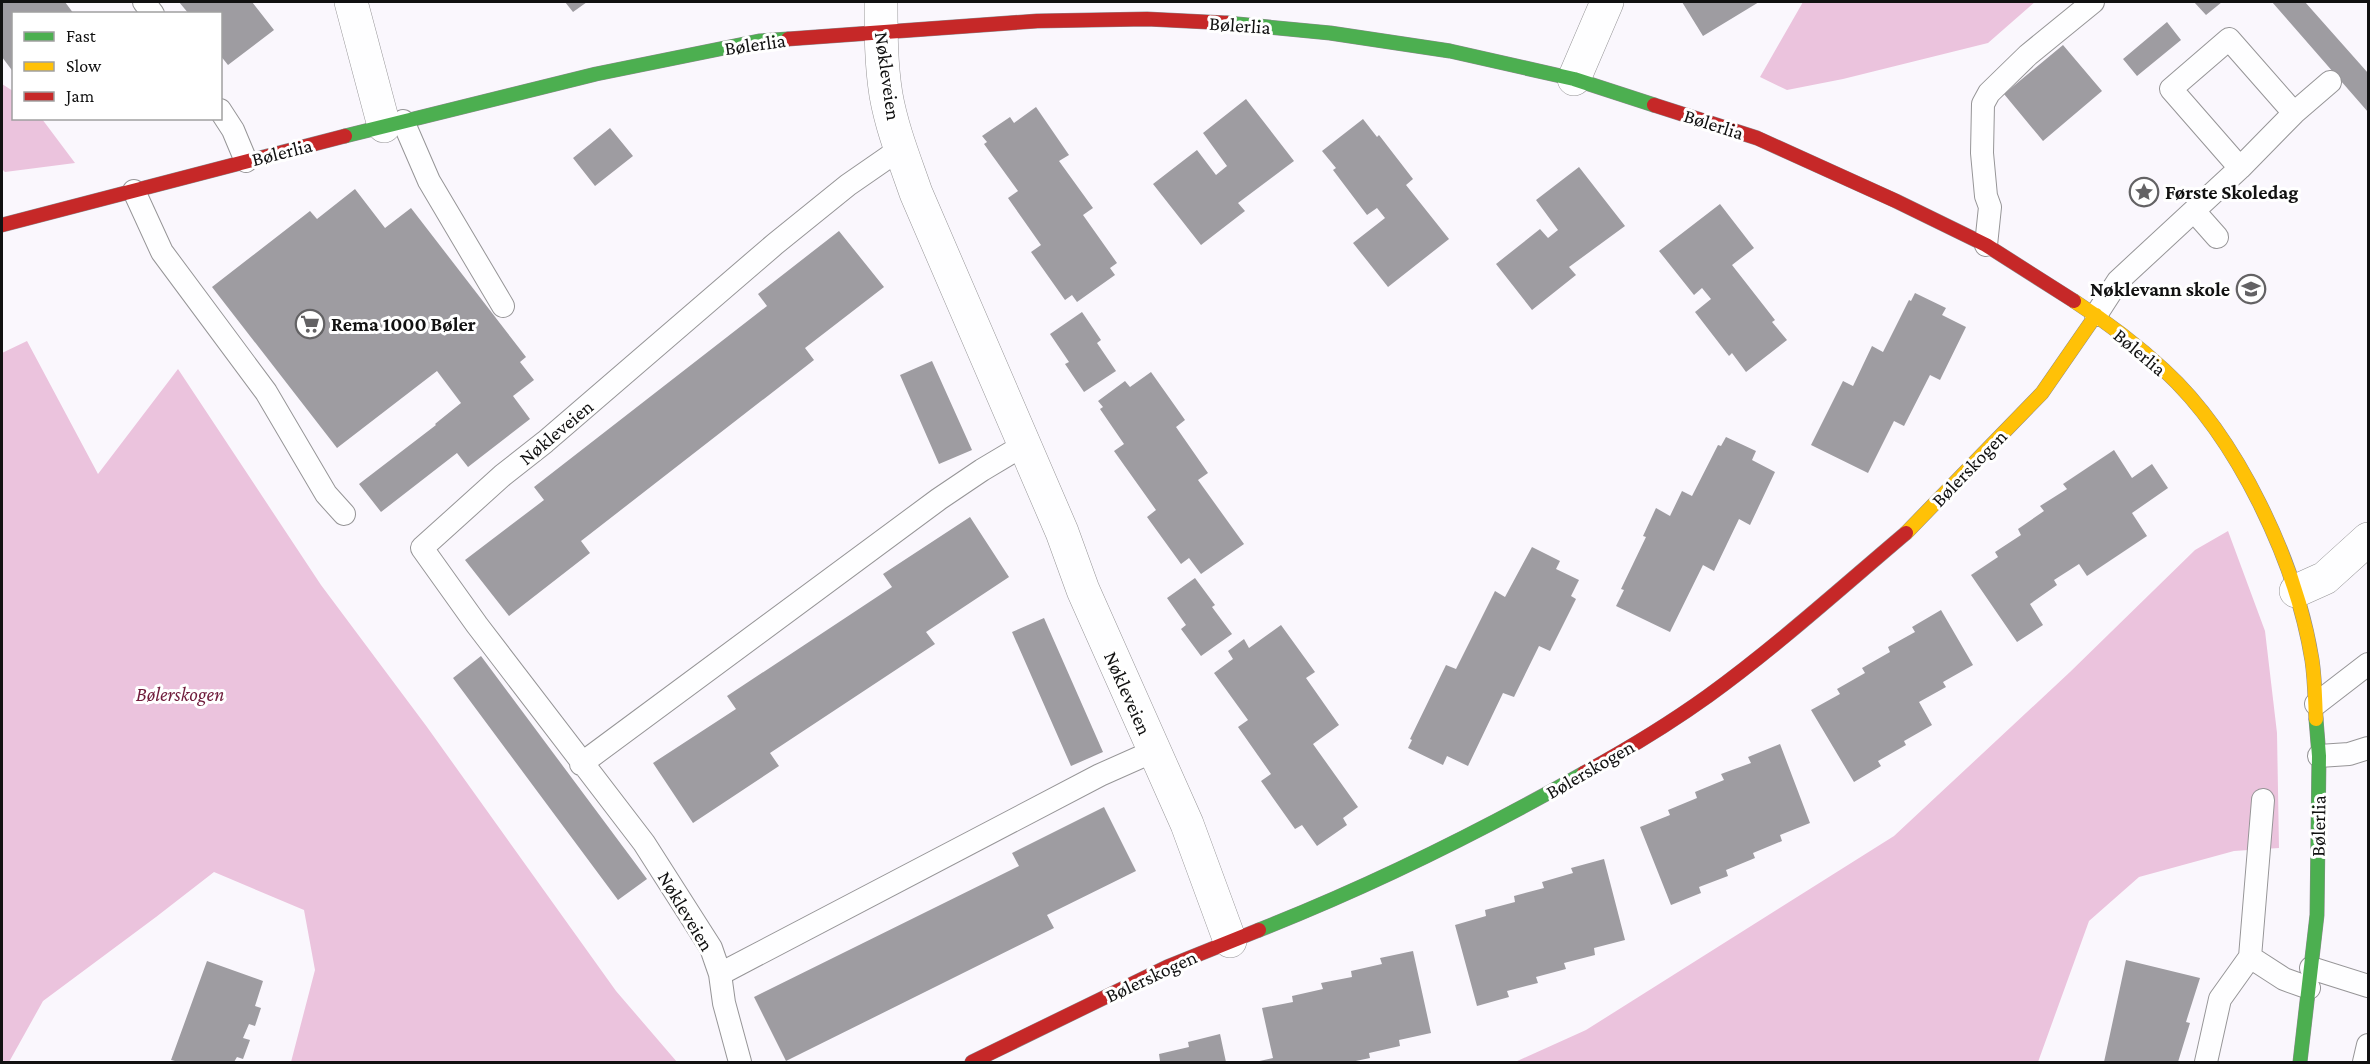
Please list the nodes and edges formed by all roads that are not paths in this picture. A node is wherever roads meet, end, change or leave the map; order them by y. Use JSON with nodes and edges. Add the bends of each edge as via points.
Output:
{"nodes":[{"id":1,"x":351,"y":2,"type":"edge"},
{"id":2,"x":1607,"y":2,"type":"edge"},
{"id":3,"x":2093,"y":2,"type":"edge"},
{"id":4,"x":881,"y":17,"type":"edge"},
{"id":5,"x":1574,"y":79,"type":"junction"},
{"id":6,"x":2330,"y":82,"type":"dead end"},
{"id":7,"x":222,"y":113,"type":"edge"},
{"id":8,"x":2294,"y":113,"type":"junction"},
{"id":9,"x":394,"y":123,"type":"junction"},
{"id":10,"x":900,"y":149,"type":"junction"},
{"id":11,"x":246,"y":161,"type":"junction"},
{"id":12,"x":2240,"y":168,"type":"junction"},
{"id":13,"x":134,"y":191,"type":"junction"},
{"id":14,"x":2194,"y":211,"type":"junction"},
{"id":15,"x":3,"y":222,"type":"edge"},
{"id":16,"x":2217,"y":237,"type":"dead end"},
{"id":17,"x":1986,"y":245,"type":"junction"},
{"id":18,"x":503,"y":306,"type":"dead end"},
{"id":19,"x":2096,"y":315,"type":"junction"},
{"id":20,"x":1024,"y":445,"type":"junction"},
{"id":21,"x":344,"y":514,"type":"dead end"},
{"id":22,"x":2368,"y":539,"type":"edge"},
{"id":23,"x":2296,"y":591,"type":"junction"},
{"id":24,"x":2368,"y":664,"type":"edge"},
{"id":25,"x":2316,"y":705,"type":"junction"},
{"id":26,"x":2368,"y":748,"type":"edge"},
{"id":27,"x":1154,"y":751,"type":"junction"},
{"id":28,"x":2319,"y":756,"type":"junction"},
{"id":29,"x":581,"y":764,"type":"junction"},
{"id":30,"x":2264,"y":800,"type":"dead end"},
{"id":31,"x":1230,"y":941,"type":"junction"},
{"id":32,"x":2250,"y":957,"type":"junction"},
{"id":33,"x":720,"y":974,"type":"junction"},
{"id":34,"x":2310,"y":979,"type":"junction"},
{"id":35,"x":2368,"y":986,"type":"edge"},
{"id":36,"x":2368,"y":1045,"type":"edge"},
{"id":37,"x":740,"y":1062,"type":"edge"},
{"id":38,"x":972,"y":1062,"type":"edge"},
{"id":39,"x":2206,"y":1062,"type":"edge"},
{"id":40,"x":2300,"y":1062,"type":"edge"},
{"id":41,"x":2364,"y":1062,"type":"edge"}],
"edges":[{"from":1,"to":9,"type":"street"},
{"from":2,"to":5,"type":"street"},
{"from":3,"to":17,"type":"lane","via":[[2028,55],[1989,93],[1983,104],[1982,153],[1990,207]]},
{"from":4,"to":5,"type":"street","name":"Bølerlia","via":[[1147,19],[1244,24],[1450,51]]},
{"from":4,"to":9,"type":"street","name":"Bølerlia","via":[[596,74]]},
{"from":4,"to":10,"type":"street","name":"Nøkleveien","via":[[886,96]]},
{"from":5,"to":17,"type":"street","name":"Bølerlia","via":[[1757,138]]},
{"from":6,"to":8,"type":"lane"},
{"from":7,"to":11,"type":"lane"},
{"from":8,"to":12,"type":"lane"},
{"from":8,"to":12,"type":"lane","via":[[2229,39],[2171,89]]},
{"from":9,"to":11,"type":"street","name":"Bølerlia"},
{"from":9,"to":18,"type":"lane"},
{"from":10,"to":20,"type":"street","name":"Nøkleveien"},
{"from":10,"to":29,"type":"lane","name":"Nøkleveien","via":[[775,244],[422,548]]},
{"from":11,"to":13,"type":"street","name":"Bølerlia"},
{"from":12,"to":14,"type":"lane"},
{"from":13,"to":15,"type":"street","name":"Bølerlia"},
{"from":13,"to":21,"type":"lane","via":[[162,252],[266,392],[326,494]]},
{"from":14,"to":16,"type":"lane"},
{"from":14,"to":19,"type":"lane","via":[[2118,281]]},
{"from":17,"to":19,"type":"street","name":"Bølerlia"},
{"from":19,"to":23,"type":"street","name":"Bølerlia","via":[[2164,370],[2219,435],[2268,523]]},
{"from":19,"to":31,"type":"street","name":"Bølerskogen","via":[[2042,393],[1907,532],[1708,696],[1624,751],[1494,824],[1341,898]]},
{"from":20,"to":27,"type":"street","name":"Nøkleveien"},
{"from":20,"to":29,"type":"lane","via":[[939,499]]},
{"from":22,"to":23,"type":"street","via":[[2325,578]]},
{"from":23,"to":25,"type":"street","name":"Bølerlia","via":[[2312,661]]},
{"from":24,"to":25,"type":"lane"},
{"from":25,"to":28,"type":"street","name":"Bølerlia"},
{"from":26,"to":28,"type":"lane"},
{"from":27,"to":31,"type":"street","name":"Nøkleveien"},
{"from":27,"to":33,"type":"lane","via":[[1100,775]]},
{"from":28,"to":34,"type":"street","name":"Bølerlia","via":[[2317,915]]},
{"from":29,"to":33,"type":"lane","name":"Nøkleveien","via":[[644,843],[711,948]]},
{"from":30,"to":32,"type":"lane"},
{"from":31,"to":38,"type":"street","name":"Bølerskogen","via":[[1167,967]]},
{"from":32,"to":34,"type":"lane","via":[[2284,979]]},
{"from":32,"to":39,"type":"lane","via":[[2220,999]]},
{"from":33,"to":37,"type":"lane"},
{"from":34,"to":35,"type":"lane"},
{"from":34,"to":40,"type":"street","name":"Bølerlia"},
{"from":36,"to":41,"type":"lane"}]}
